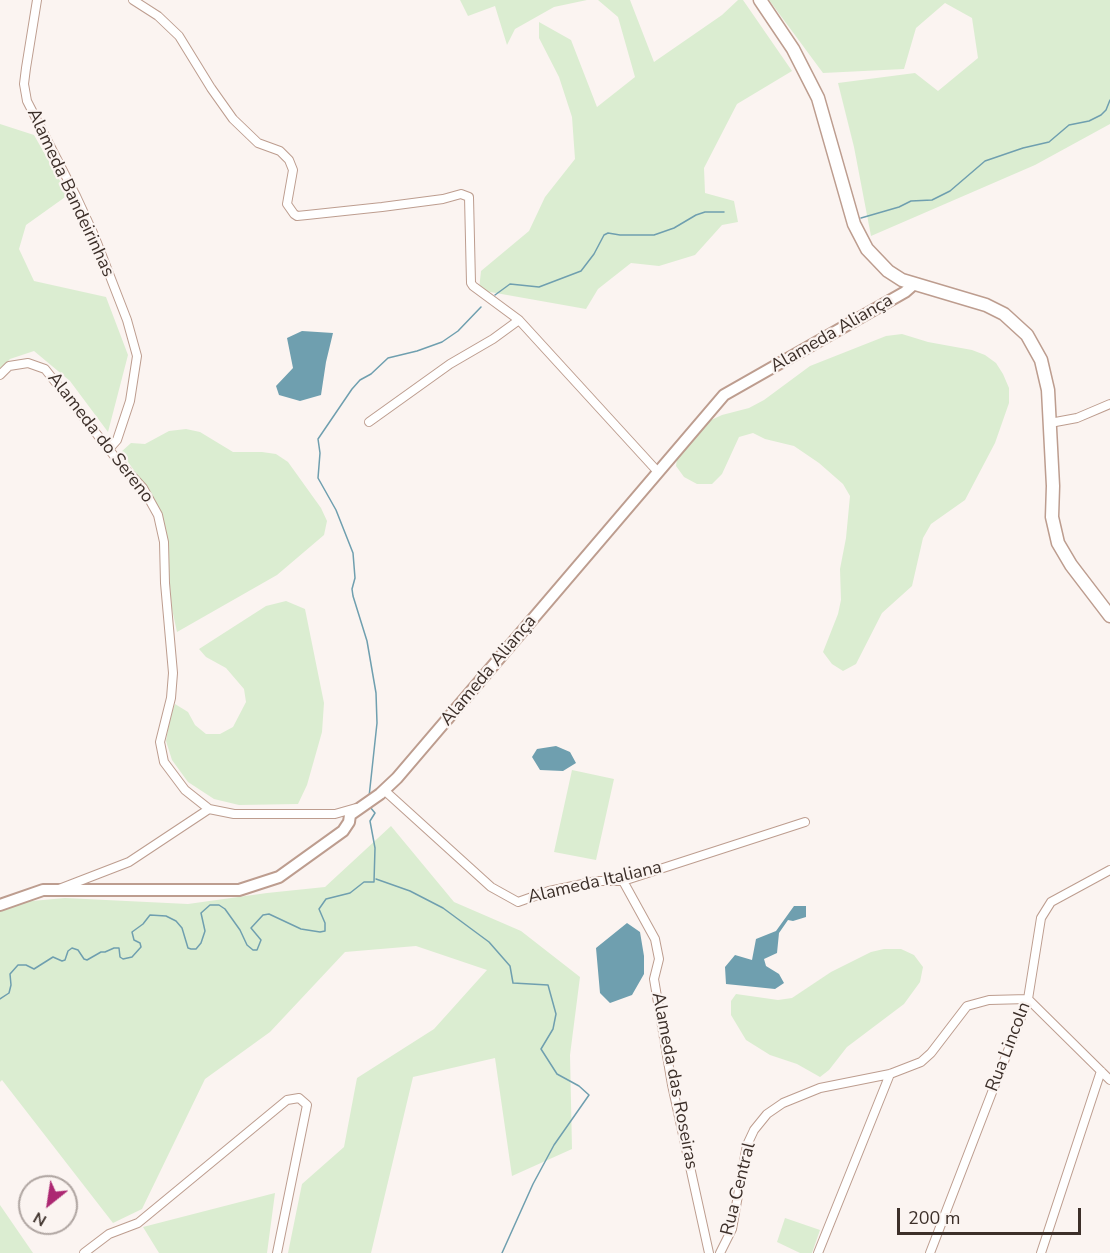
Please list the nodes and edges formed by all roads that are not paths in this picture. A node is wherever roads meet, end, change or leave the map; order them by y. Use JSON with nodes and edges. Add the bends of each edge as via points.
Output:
{"nodes":[{"id":1,"x":37,"y":0,"type":"edge"},
{"id":2,"x":133,"y":0,"type":"edge"},
{"id":3,"x":760,"y":0,"type":"edge"},
{"id":4,"x":913,"y":285,"type":"junction"},
{"id":5,"x":519,"y":320,"type":"junction"},
{"id":6,"x":0,"y":375,"type":"edge"},
{"id":7,"x":1110,"y":405,"type":"edge"},
{"id":8,"x":369,"y":422,"type":"dead end"},
{"id":9,"x":1050,"y":423,"type":"junction"},
{"id":10,"x":109,"y":449,"type":"junction"},
{"id":11,"x":658,"y":471,"type":"junction"},
{"id":12,"x":1110,"y":616,"type":"edge"},
{"id":13,"x":382,"y":792,"type":"junction"},
{"id":14,"x":366,"y":805,"type":"junction"},
{"id":15,"x":209,"y":809,"type":"junction"},
{"id":16,"x":805,"y":822,"type":"dead end"},
{"id":17,"x":1110,"y":870,"type":"edge"},
{"id":18,"x":623,"y":881,"type":"junction"},
{"id":19,"x":55,"y":890,"type":"junction"},
{"id":20,"x":0,"y":905,"type":"edge"},
{"id":21,"x":1028,"y":999,"type":"junction"},
{"id":22,"x":1101,"y":1071,"type":"junction"},
{"id":23,"x":890,"y":1074,"type":"junction"},
{"id":24,"x":1110,"y":1080,"type":"edge"},
{"id":25,"x":84,"y":1253,"type":"edge"},
{"id":26,"x":277,"y":1253,"type":"edge"},
{"id":27,"x":709,"y":1253,"type":"edge"},
{"id":28,"x":720,"y":1253,"type":"edge"},
{"id":29,"x":818,"y":1253,"type":"edge"},
{"id":30,"x":930,"y":1253,"type":"edge"},
{"id":31,"x":1041,"y":1253,"type":"edge"}],
"edges":[{"from":1,"to":10,"type":"street","name":"Alameda Bandeirinhas","via":[[24,84],[27,101],[94,235],[137,356],[130,401],[117,440]]},
{"from":2,"to":5,"type":"street","via":[[179,36],[233,119],[258,143],[280,151],[290,160],[293,170],[287,204],[297,216],[460,194],[469,197],[471,283]]},
{"from":3,"to":4,"type":"main road","via":[[793,49],[818,99],[861,239],[888,271]]},
{"from":4,"to":9,"type":"main road","via":[[986,305],[1004,314],[1027,335],[1041,360]]},
{"from":4,"to":11,"type":"street","name":"Alameda Aliança","via":[[724,395]]},
{"from":5,"to":8,"type":"street"},
{"from":5,"to":11,"type":"street"},
{"from":6,"to":10,"type":"street","name":"Alameda do Sereno","via":[[9,366],[28,363],[45,369]]},
{"from":7,"to":9,"type":"street"},
{"from":9,"to":12,"type":"main road","via":[[1052,517],[1058,543]]},
{"from":10,"to":15,"type":"street","name":"Alameda do Sereno","via":[[143,488],[163,533],[174,673],[160,742],[162,755],[185,790]]},
{"from":11,"to":13,"type":"street","name":"Alameda Aliança","via":[[425,747]]},
{"from":13,"to":14,"type":"street","name":"Alameda Aliança"},
{"from":13,"to":18,"type":"street","name":"Alameda Italiana","via":[[491,887],[518,902],[597,881]]},
{"from":14,"to":15,"type":"street","name":"Alameda do Sereno","via":[[319,815],[234,814]]},
{"from":14,"to":19,"type":"street","name":"Alameda Aliança","via":[[350,815],[343,831],[279,877],[239,890]]},
{"from":15,"to":19,"type":"street","via":[[129,862]]},
{"from":16,"to":18,"type":"street","name":"Alameda Italiana"},
{"from":17,"to":21,"type":"street","name":"Rua Lincoln","via":[[1045,909]]},
{"from":18,"to":27,"type":"street","name":"Alameda das Roseiras","via":[[655,939],[659,959],[654,979],[672,1085]]},
{"from":19,"to":20,"type":"street","name":"Alameda Aliança","via":[[34,892]]},
{"from":21,"to":22,"type":"street"},
{"from":21,"to":23,"type":"street","name":"Rua Central","via":[[989,1000],[967,1006],[921,1062]]},
{"from":21,"to":30,"type":"street","name":"Rua Lincoln"},
{"from":22,"to":24,"type":"street"},
{"from":22,"to":31,"type":"street"},
{"from":23,"to":28,"type":"street","name":"Rua Central","via":[[820,1088],[767,1114],[747,1145],[732,1229]]},
{"from":23,"to":29,"type":"street"},
{"from":25,"to":26,"type":"street","via":[[109,1234],[138,1223],[286,1100],[299,1098],[307,1105]]}]}
